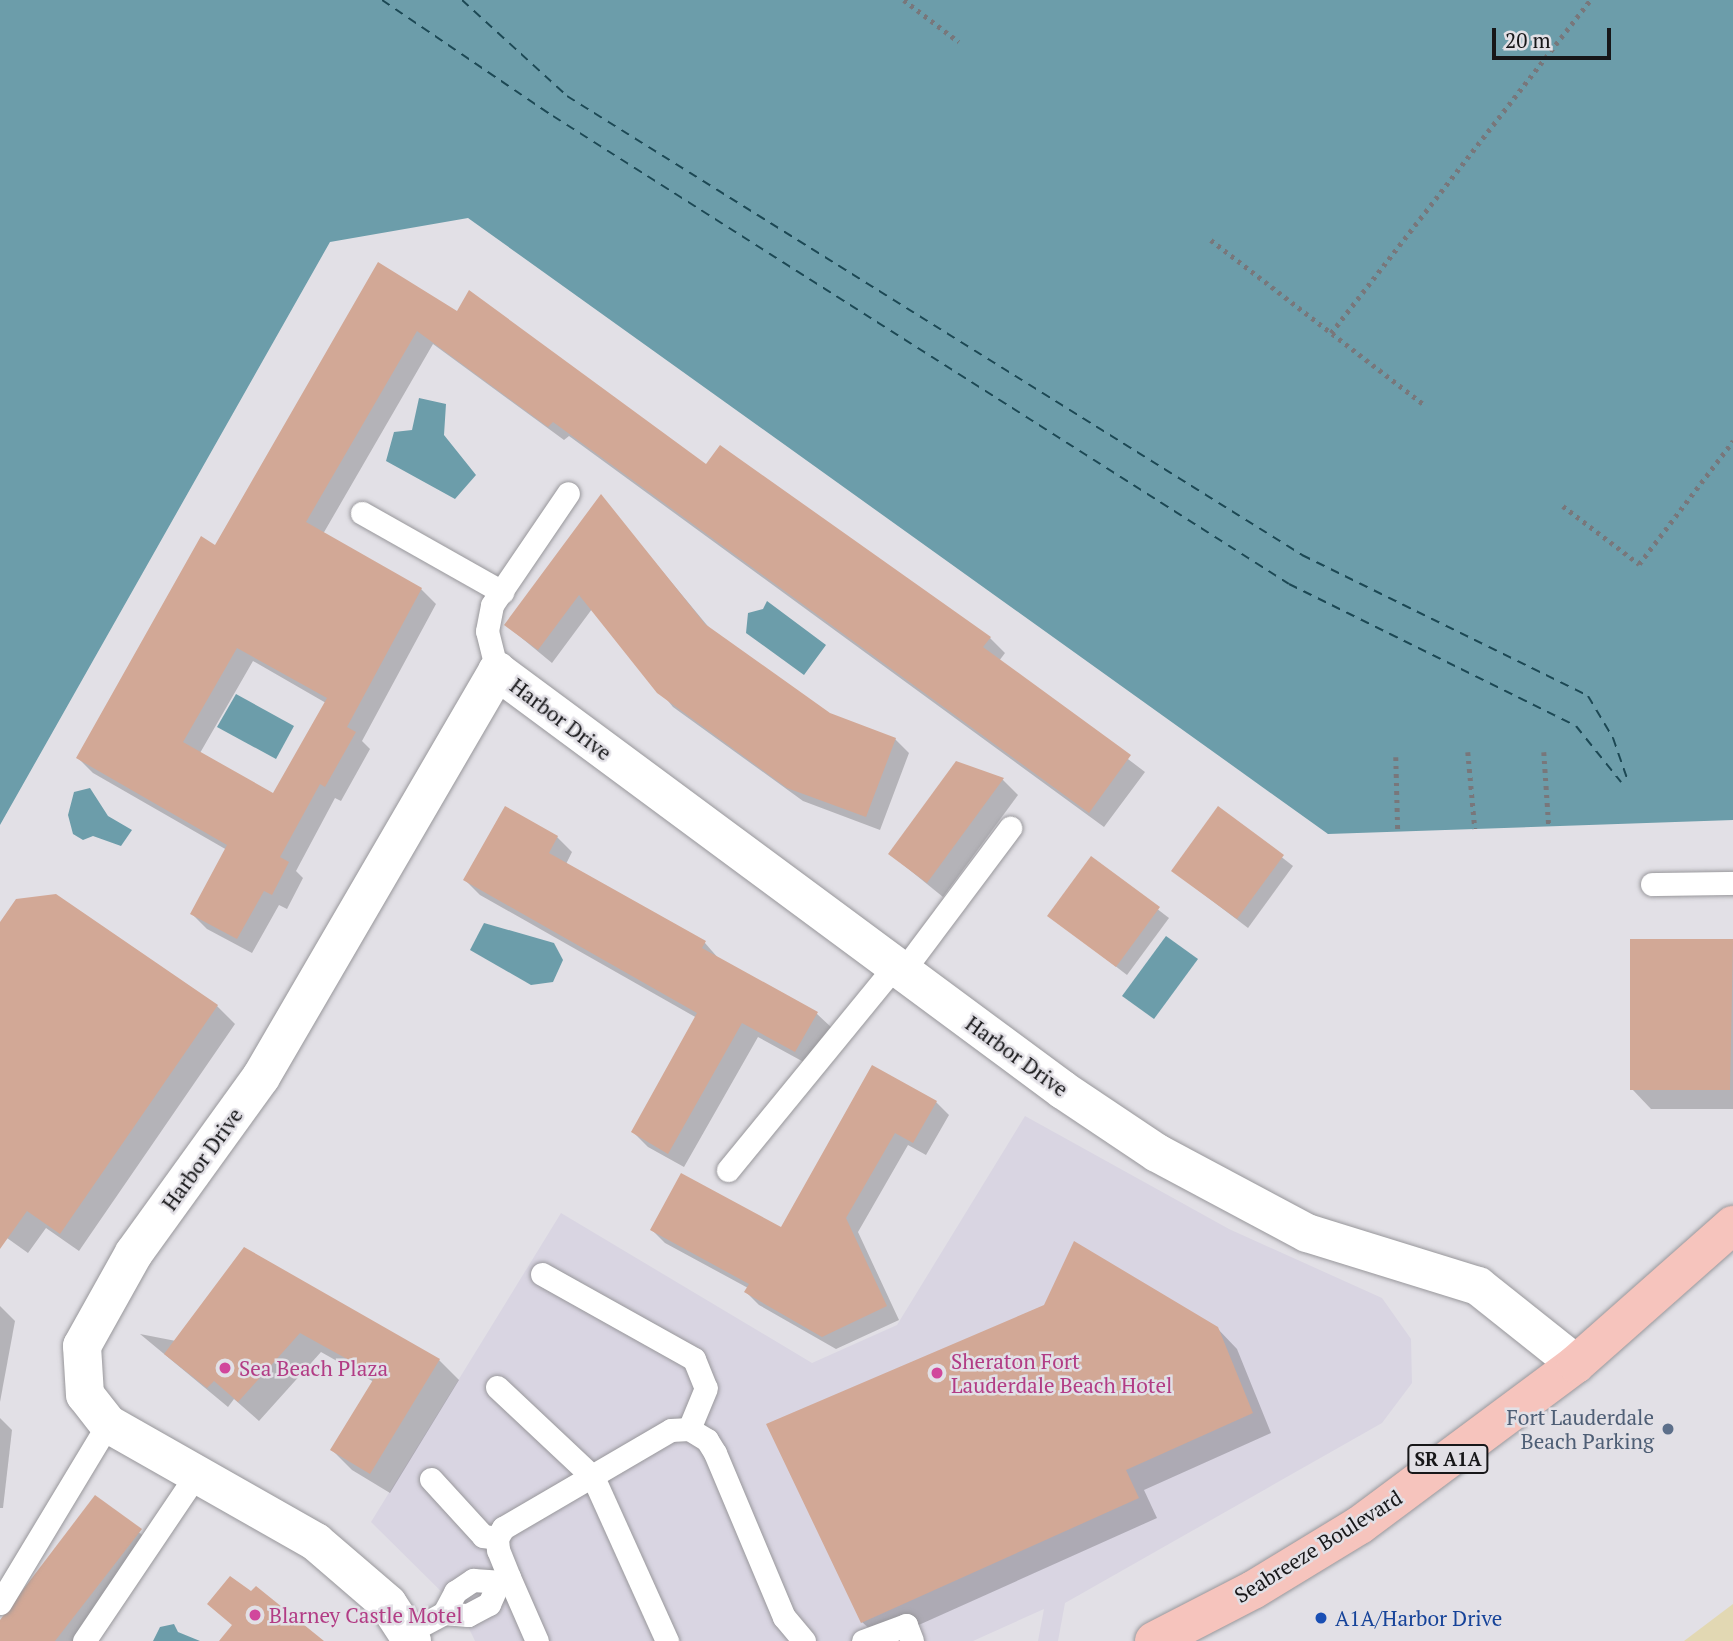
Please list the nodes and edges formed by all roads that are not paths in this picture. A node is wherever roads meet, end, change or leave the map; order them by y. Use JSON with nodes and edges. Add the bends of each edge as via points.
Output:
{"nodes":[{"id":1,"x":568,"y":493,"type":"dead end"},
{"id":2,"x":362,"y":513,"type":"dead end"},
{"id":3,"x":502,"y":592,"type":"junction"},
{"id":4,"x":497,"y":671,"type":"junction"},
{"id":5,"x":1010,"y":828,"type":"dead end"},
{"id":6,"x":1733,"y":883,"type":"edge"},
{"id":7,"x":1652,"y":884,"type":"dead end"},
{"id":8,"x":899,"y":969,"type":"junction"},
{"id":9,"x":728,"y":1170,"type":"dead end"},
{"id":10,"x":1733,"y":1225,"type":"edge"},
{"id":11,"x":542,"y":1274,"type":"dead end"},
{"id":12,"x":1576,"y":1364,"type":"junction"},
{"id":13,"x":497,"y":1387,"type":"dead end"},
{"id":14,"x":108,"y":1424,"type":"junction"},
{"id":15,"x":690,"y":1429,"type":"junction"},
{"id":16,"x":196,"y":1475,"type":"junction"},
{"id":17,"x":593,"y":1476,"type":"junction"},
{"id":18,"x":431,"y":1479,"type":"dead end"},
{"id":19,"x":496,"y":1538,"type":"junction"},
{"id":20,"x":504,"y":1580,"type":"junction"},
{"id":21,"x":0,"y":1603,"type":"edge"},
{"id":22,"x":905,"y":1624,"type":"edge"},
{"id":23,"x":409,"y":1637,"type":"edge"},
{"id":24,"x":84,"y":1641,"type":"edge"},
{"id":25,"x":537,"y":1641,"type":"edge"},
{"id":26,"x":667,"y":1641,"type":"edge"},
{"id":27,"x":804,"y":1641,"type":"edge"},
{"id":28,"x":863,"y":1641,"type":"edge"},
{"id":29,"x":1154,"y":1641,"type":"edge"}],
"edges":[{"from":1,"to":3,"type":"lane"},
{"from":2,"to":3,"type":"lane"},
{"from":3,"to":4,"type":"lane","via":[[492,604],[487,631]]},
{"from":4,"to":8,"type":"street","name":"Harbor Drive"},
{"from":4,"to":14,"type":"street","name":"Harbor Drive","via":[[261,1077],[134,1253],[82,1346],[85,1395]]},
{"from":5,"to":8,"type":"lane"},
{"from":6,"to":7,"type":"lane"},
{"from":8,"to":9,"type":"lane"},
{"from":8,"to":12,"type":"street","name":"Harbor Drive","via":[[1157,1153],[1307,1233],[1478,1286]]},
{"from":10,"to":12,"type":"main road","name":"Seabreeze Boulevard","number":"SR A1A"},
{"from":11,"to":15,"type":"lane","via":[[694,1359],[706,1388]]},
{"from":12,"to":29,"type":"main road","name":"Seabreeze Boulevard","number":"SR A1A","via":[[1360,1525],[1253,1590]]},
{"from":13,"to":17,"type":"lane"},
{"from":14,"to":16,"type":"street","name":"Harbor Drive"},
{"from":14,"to":21,"type":"lane"},
{"from":15,"to":17,"type":"lane","via":[[671,1430]]},
{"from":15,"to":27,"type":"lane","via":[[707,1440],[715,1453],[784,1616]]},
{"from":16,"to":23,"type":"street","name":"Harbor Drive","via":[[316,1542],[388,1604]]},
{"from":16,"to":24,"type":"lane"},
{"from":17,"to":19,"type":"lane","via":[[503,1528]]},
{"from":17,"to":26,"type":"lane"},
{"from":18,"to":19,"type":"lane","via":[[483,1535]]},
{"from":19,"to":20,"type":"lane"},
{"from":20,"to":23,"type":"lane","via":[[473,1580],[456,1592],[444,1613]]},
{"from":20,"to":25,"type":"lane"},
{"from":22,"to":28,"type":"lane"}]}
